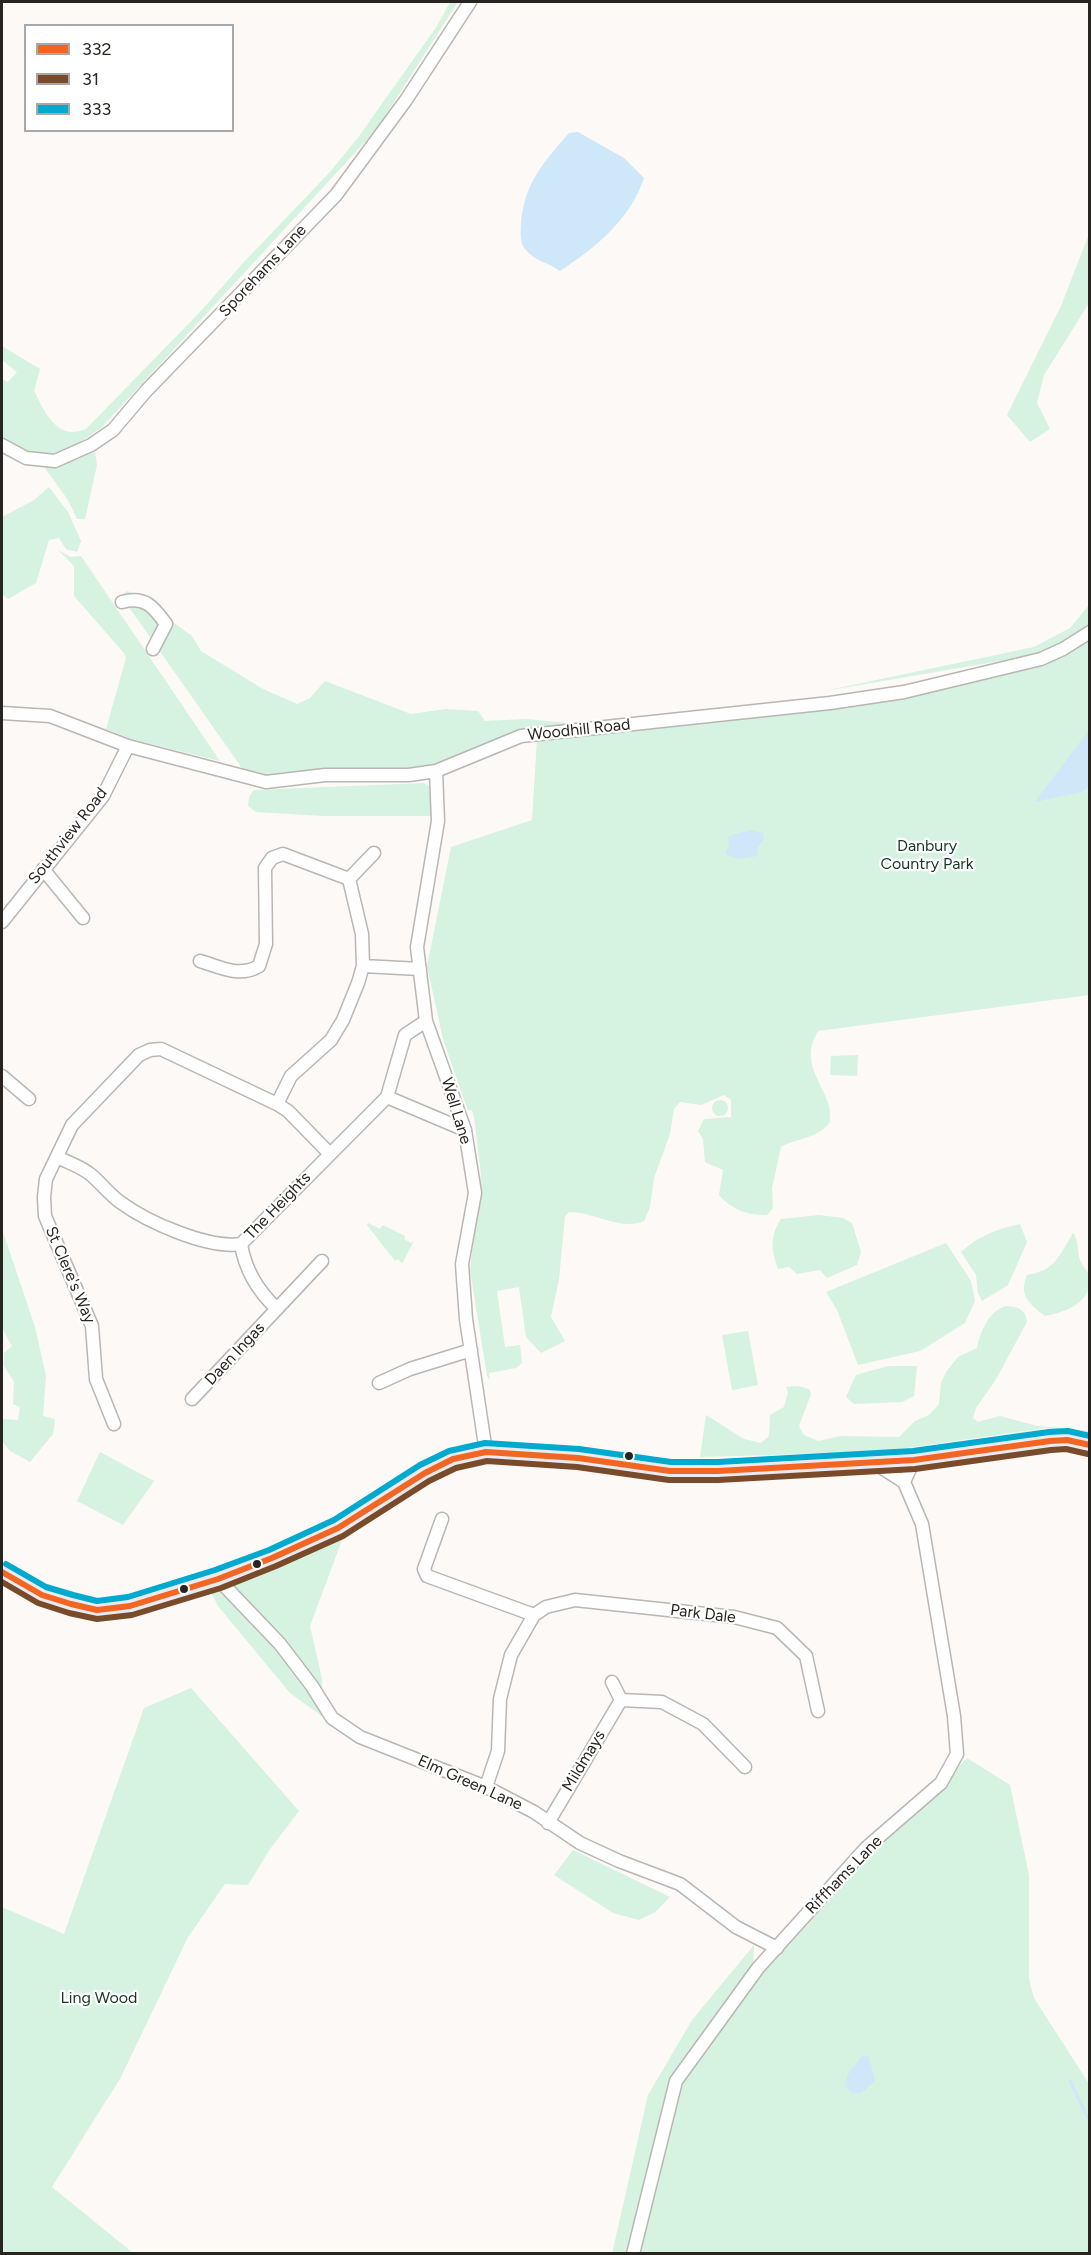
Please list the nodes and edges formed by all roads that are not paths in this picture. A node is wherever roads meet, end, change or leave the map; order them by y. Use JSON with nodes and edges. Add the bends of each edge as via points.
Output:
{"nodes":[{"id":1,"x":470,"y":2,"type":"edge"},
{"id":2,"x":2,"y":445,"type":"edge"},
{"id":3,"x":122,"y":602,"type":"dead end"},
{"id":4,"x":1089,"y":632,"type":"edge"},
{"id":5,"x":153,"y":649,"type":"dead end"},
{"id":6,"x":2,"y":713,"type":"edge"},
{"id":7,"x":128,"y":746,"type":"junction"},
{"id":8,"x":436,"y":771,"type":"junction"},
{"id":9,"x":374,"y":853,"type":"dead end"},
{"id":10,"x":43,"y":869,"type":"junction"},
{"id":11,"x":349,"y":879,"type":"junction"},
{"id":12,"x":83,"y":918,"type":"dead end"},
{"id":13,"x":2,"y":922,"type":"edge"},
{"id":14,"x":200,"y":961,"type":"dead end"},
{"id":15,"x":363,"y":966,"type":"junction"},
{"id":16,"x":420,"y":969,"type":"junction"},
{"id":17,"x":426,"y":1021,"type":"junction"},
{"id":18,"x":2,"y":1076,"type":"edge"},
{"id":19,"x":387,"y":1097,"type":"junction"},
{"id":20,"x":29,"y":1099,"type":"dead end"},
{"id":21,"x":277,"y":1104,"type":"junction"},
{"id":22,"x":465,"y":1130,"type":"junction"},
{"id":23,"x":329,"y":1153,"type":"junction"},
{"id":24,"x":57,"y":1156,"type":"junction"},
{"id":25,"x":241,"y":1244,"type":"junction"},
{"id":26,"x":322,"y":1261,"type":"dead end"},
{"id":27,"x":277,"y":1309,"type":"junction"},
{"id":28,"x":471,"y":1350,"type":"junction"},
{"id":29,"x":379,"y":1383,"type":"dead end"},
{"id":30,"x":192,"y":1399,"type":"dead end"},
{"id":31,"x":114,"y":1424,"type":"dead end"},
{"id":32,"x":1089,"y":1445,"type":"edge"},
{"id":33,"x":486,"y":1452,"type":"junction"},
{"id":34,"x":914,"y":1460,"type":"junction"},
{"id":35,"x":874,"y":1463,"type":"junction"},
{"id":36,"x":904,"y":1482,"type":"junction"},
{"id":37,"x":442,"y":1519,"type":"dead end"},
{"id":38,"x":2,"y":1572,"type":"edge"},
{"id":39,"x":219,"y":1579,"type":"junction"},
{"id":40,"x":534,"y":1615,"type":"junction"},
{"id":41,"x":612,"y":1682,"type":"dead end"},
{"id":42,"x":621,"y":1700,"type":"junction"},
{"id":43,"x":818,"y":1711,"type":"dead end"},
{"id":44,"x":745,"y":1767,"type":"dead end"},
{"id":45,"x":486,"y":1787,"type":"junction"},
{"id":46,"x":548,"y":1823,"type":"junction"},
{"id":47,"x":762,"y":1939,"type":"junction"},
{"id":48,"x":777,"y":1948,"type":"junction"},
{"id":49,"x":758,"y":1968,"type":"junction"},
{"id":50,"x":633,"y":2253,"type":"edge"}],
"edges":[{"from":1,"to":2,"type":"street","name":"Sporehams Lane","via":[[406,100],[336,195],[113,430],[55,461],[26,458]]},
{"from":3,"to":5,"type":"street","via":[[136,598],[145,602],[166,624]]},
{"from":4,"to":8,"type":"street","name":"Woodhill Road","via":[[1041,659],[904,692],[521,736]]},
{"from":6,"to":7,"type":"street","name":"Woodhill Road","via":[[50,716]]},
{"from":7,"to":8,"type":"street","name":"Woodhill Road","via":[[266,782],[325,775],[409,775]]},
{"from":7,"to":10,"type":"street","name":"Southview Road","via":[[103,796]]},
{"from":8,"to":16,"type":"street","name":"Well Lane","via":[[438,820],[417,947]]},
{"from":9,"to":11,"type":"street"},
{"from":10,"to":12,"type":"street"},
{"from":10,"to":13,"type":"street","name":"Southview Road"},
{"from":11,"to":14,"type":"street","via":[[283,854],[272,858],[265,868],[267,944],[259,966],[248,973],[237,973]]},
{"from":11,"to":15,"type":"street","via":[[362,934]]},
{"from":15,"to":16,"type":"street"},
{"from":15,"to":21,"type":"street","via":[[343,1020],[331,1040],[291,1076]]},
{"from":16,"to":17,"type":"street","name":"Well Lane"},
{"from":17,"to":19,"type":"street","name":"The Heights","via":[[405,1035]]},
{"from":17,"to":22,"type":"street","name":"Well Lane"},
{"from":18,"to":20,"type":"street"},
{"from":19,"to":22,"type":"street"},
{"from":19,"to":23,"type":"street","name":"The Heights"},
{"from":21,"to":23,"type":"street","name":"St Clere's Way"},
{"from":21,"to":24,"type":"street","name":"St Clere's Way","via":[[161,1050],[150,1050],[139,1055],[72,1125]]},
{"from":22,"to":28,"type":"street","name":"Well Lane","via":[[475,1193],[462,1264]]},
{"from":23,"to":25,"type":"street","name":"The Heights"},
{"from":24,"to":25,"type":"street","name":"The Heights","via":[[88,1172],[119,1201],[143,1216],[202,1239],[229,1246]]},
{"from":24,"to":31,"type":"street","name":"St Clere's Way","via":[[46,1179],[45,1216],[92,1326],[96,1379]]},
{"from":25,"to":27,"type":"street","name":"Daen Ingas","via":[[257,1288]]},
{"from":26,"to":27,"type":"street","name":"Daen Ingas"},
{"from":27,"to":30,"type":"street","name":"Daen Ingas"},
{"from":28,"to":29,"type":"street"},
{"from":28,"to":33,"type":"street","name":"Well Lane"},
{"from":32,"to":34,"type":"main road","via":[[1050,1441]]},
{"from":33,"to":35,"type":"main road","via":[[578,1458],[670,1471]]},
{"from":33,"to":39,"type":"main road","via":[[453,1459],[338,1528]]},
{"from":34,"to":35,"type":"main road"},
{"from":34,"to":36,"type":"street"},
{"from":35,"to":36,"type":"street"},
{"from":36,"to":48,"type":"street","name":"Riffhams Lane","via":[[922,1524],[957,1754],[941,1783],[866,1848]]},
{"from":37,"to":40,"type":"street","via":[[424,1569],[426,1576]]},
{"from":38,"to":39,"type":"main road","via":[[42,1595],[97,1610],[130,1606]]},
{"from":39,"to":45,"type":"street","name":"Elm Green Lane","via":[[280,1644],[332,1718],[360,1737]]},
{"from":40,"to":43,"type":"street","name":"Park Dale","via":[[546,1607],[575,1600],[734,1617],[777,1628],[806,1656]]},
{"from":40,"to":45,"type":"street","via":[[511,1655],[500,1699],[498,1751]]},
{"from":41,"to":42,"type":"street"},
{"from":42,"to":44,"type":"street","via":[[662,1702],[703,1724]]},
{"from":42,"to":46,"type":"street","name":"Mildmays"},
{"from":45,"to":46,"type":"street","name":"Elm Green Lane"},
{"from":46,"to":47,"type":"street","name":"Elm Green Lane","via":[[580,1843],[680,1884],[736,1927]]},
{"from":47,"to":48,"type":"street","name":"Elm Green Lane"},
{"from":47,"to":49,"type":"street"},
{"from":48,"to":49,"type":"street","name":"Riffhams Lane"},
{"from":49,"to":50,"type":"street","name":"Riffhams Lane","via":[[676,2081]]}]}
